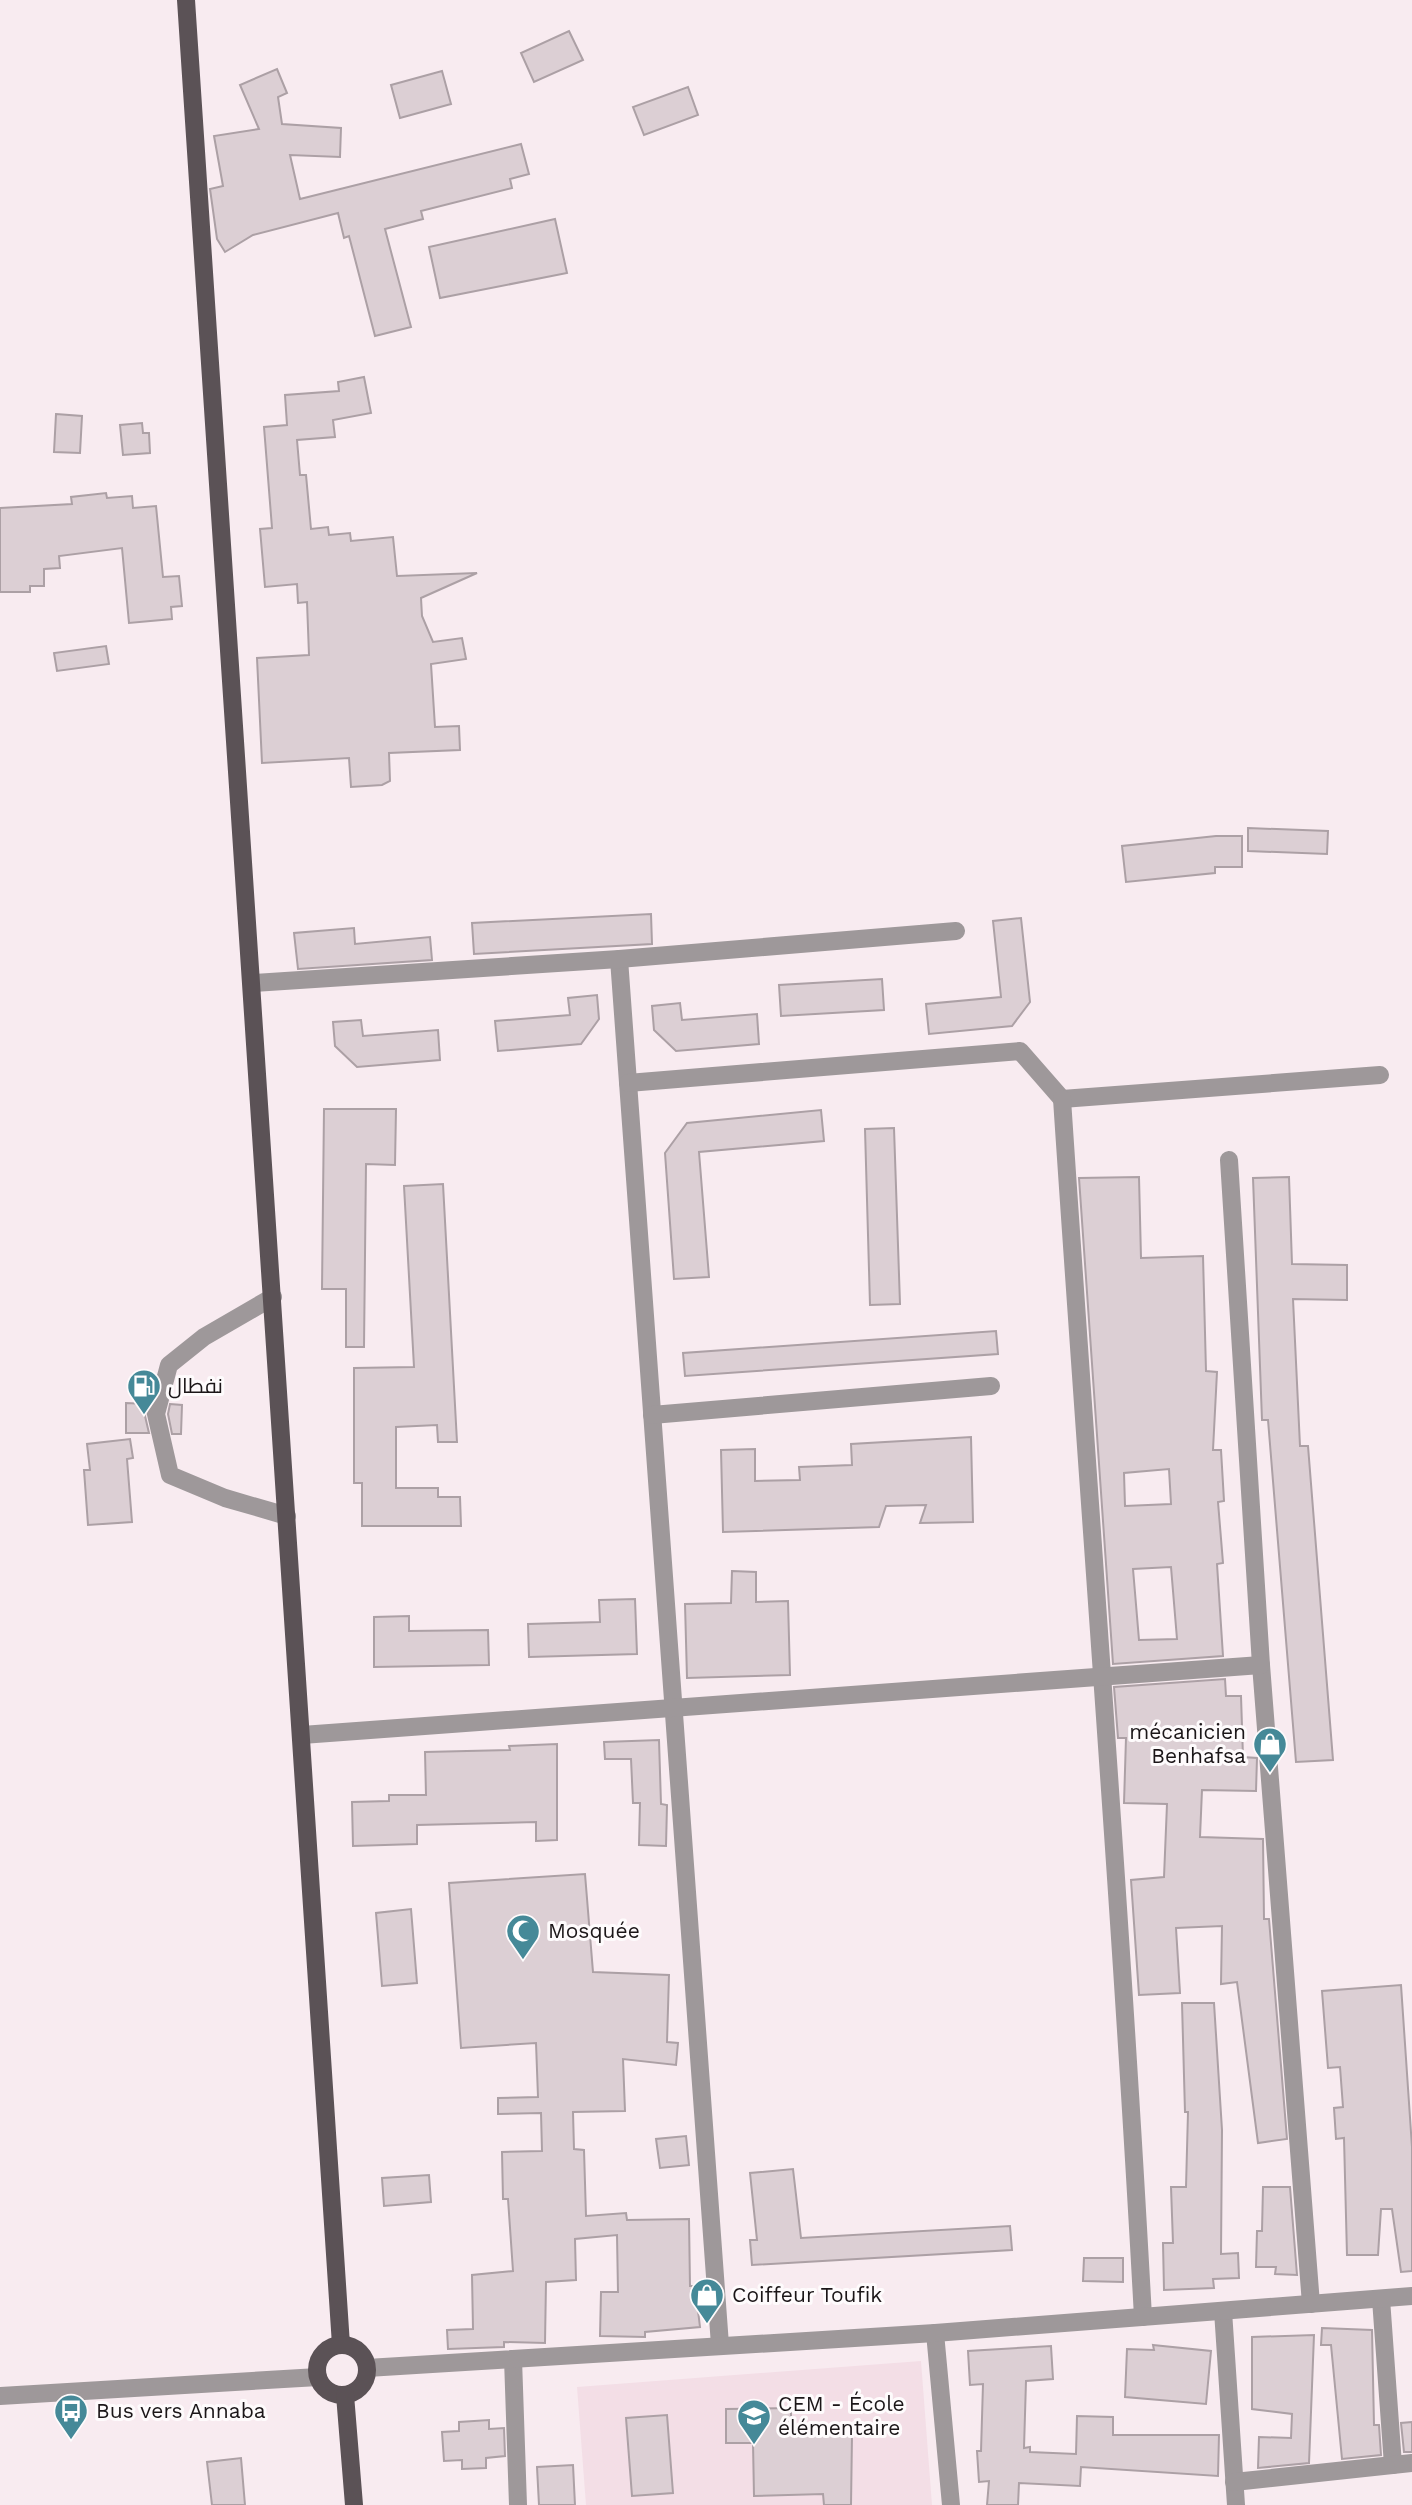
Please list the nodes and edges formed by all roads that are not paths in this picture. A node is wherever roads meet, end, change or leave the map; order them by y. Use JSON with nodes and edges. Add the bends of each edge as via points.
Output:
{"nodes":[{"id":1,"x":186,"y":0,"type":"edge"},
{"id":2,"x":956,"y":931,"type":"dead end"},
{"id":3,"x":619,"y":959,"type":"junction"},
{"id":4,"x":253,"y":983,"type":"junction"},
{"id":5,"x":1380,"y":1075,"type":"dead end"},
{"id":6,"x":628,"y":1083,"type":"junction"},
{"id":7,"x":1062,"y":1099,"type":"junction"},
{"id":8,"x":1229,"y":1160,"type":"dead end"},
{"id":9,"x":273,"y":1297,"type":"junction"},
{"id":10,"x":990,"y":1386,"type":"dead end"},
{"id":11,"x":652,"y":1415,"type":"junction"},
{"id":12,"x":287,"y":1516,"type":"junction"},
{"id":13,"x":1261,"y":1665,"type":"junction"},
{"id":14,"x":1101,"y":1676,"type":"junction"},
{"id":15,"x":673,"y":1708,"type":"junction"},
{"id":16,"x":302,"y":1735,"type":"junction"},
{"id":17,"x":1412,"y":2296,"type":"edge"},
{"id":18,"x":1381,"y":2298,"type":"junction"},
{"id":19,"x":1311,"y":2304,"type":"junction"},
{"id":20,"x":1223,"y":2311,"type":"junction"},
{"id":21,"x":1143,"y":2317,"type":"junction"},
{"id":22,"x":935,"y":2333,"type":"junction"},
{"id":23,"x":341,"y":2345,"type":"junction"},
{"id":24,"x":720,"y":2345,"type":"junction"},
{"id":25,"x":513,"y":2359,"type":"junction"},
{"id":26,"x":367,"y":2368,"type":"junction"},
{"id":27,"x":318,"y":2377,"type":"junction"},
{"id":28,"x":345,"y":2395,"type":"junction"},
{"id":29,"x":0,"y":2396,"type":"edge"},
{"id":30,"x":1412,"y":2463,"type":"edge"},
{"id":31,"x":1393,"y":2465,"type":"junction"},
{"id":32,"x":1234,"y":2482,"type":"junction"},
{"id":33,"x":354,"y":2505,"type":"edge"},
{"id":34,"x":519,"y":2505,"type":"edge"},
{"id":35,"x":951,"y":2505,"type":"edge"},
{"id":36,"x":1236,"y":2505,"type":"edge"}],
"edges":[{"from":1,"to":4,"type":"main road"},
{"from":2,"to":3,"type":"street"},
{"from":3,"to":4,"type":"street"},
{"from":3,"to":6,"type":"street"},
{"from":4,"to":9,"type":"main road"},
{"from":5,"to":7,"type":"street"},
{"from":6,"to":7,"type":"street","via":[[1020,1051]]},
{"from":6,"to":11,"type":"street"},
{"from":7,"to":14,"type":"street"},
{"from":8,"to":13,"type":"street"},
{"from":9,"to":12,"type":"main road"},
{"from":9,"to":12,"type":"street","via":[[204,1337],[169,1365],[156,1414],[170,1475],[225,1498]]},
{"from":10,"to":11,"type":"street"},
{"from":11,"to":15,"type":"street"},
{"from":12,"to":16,"type":"main road"},
{"from":13,"to":14,"type":"street"},
{"from":13,"to":19,"type":"street"},
{"from":14,"to":15,"type":"street"},
{"from":14,"to":21,"type":"street","via":[[1122,1929]]},
{"from":15,"to":16,"type":"street"},
{"from":15,"to":24,"type":"street"},
{"from":16,"to":23,"type":"main road"},
{"from":17,"to":18,"type":"street"},
{"from":18,"to":19,"type":"street"},
{"from":18,"to":31,"type":"street"},
{"from":19,"to":20,"type":"street"},
{"from":20,"to":21,"type":"street"},
{"from":20,"to":32,"type":"street"},
{"from":21,"to":22,"type":"street"},
{"from":22,"to":24,"type":"street"},
{"from":22,"to":35,"type":"street"},
{"from":23,"to":26,"type":"main road","via":[[358,2350]]},
{"from":23,"to":27,"type":"main road","via":[[324,2353]]},
{"from":24,"to":25,"type":"street"},
{"from":25,"to":26,"type":"street"},
{"from":25,"to":34,"type":"street"},
{"from":26,"to":28,"type":"main road","via":[[362,2385]]},
{"from":27,"to":28,"type":"main road","via":[[328,2391]]},
{"from":27,"to":29,"type":"street"},
{"from":28,"to":33,"type":"main road"},
{"from":30,"to":31,"type":"street"},
{"from":31,"to":32,"type":"street"},
{"from":32,"to":36,"type":"street"}]}
